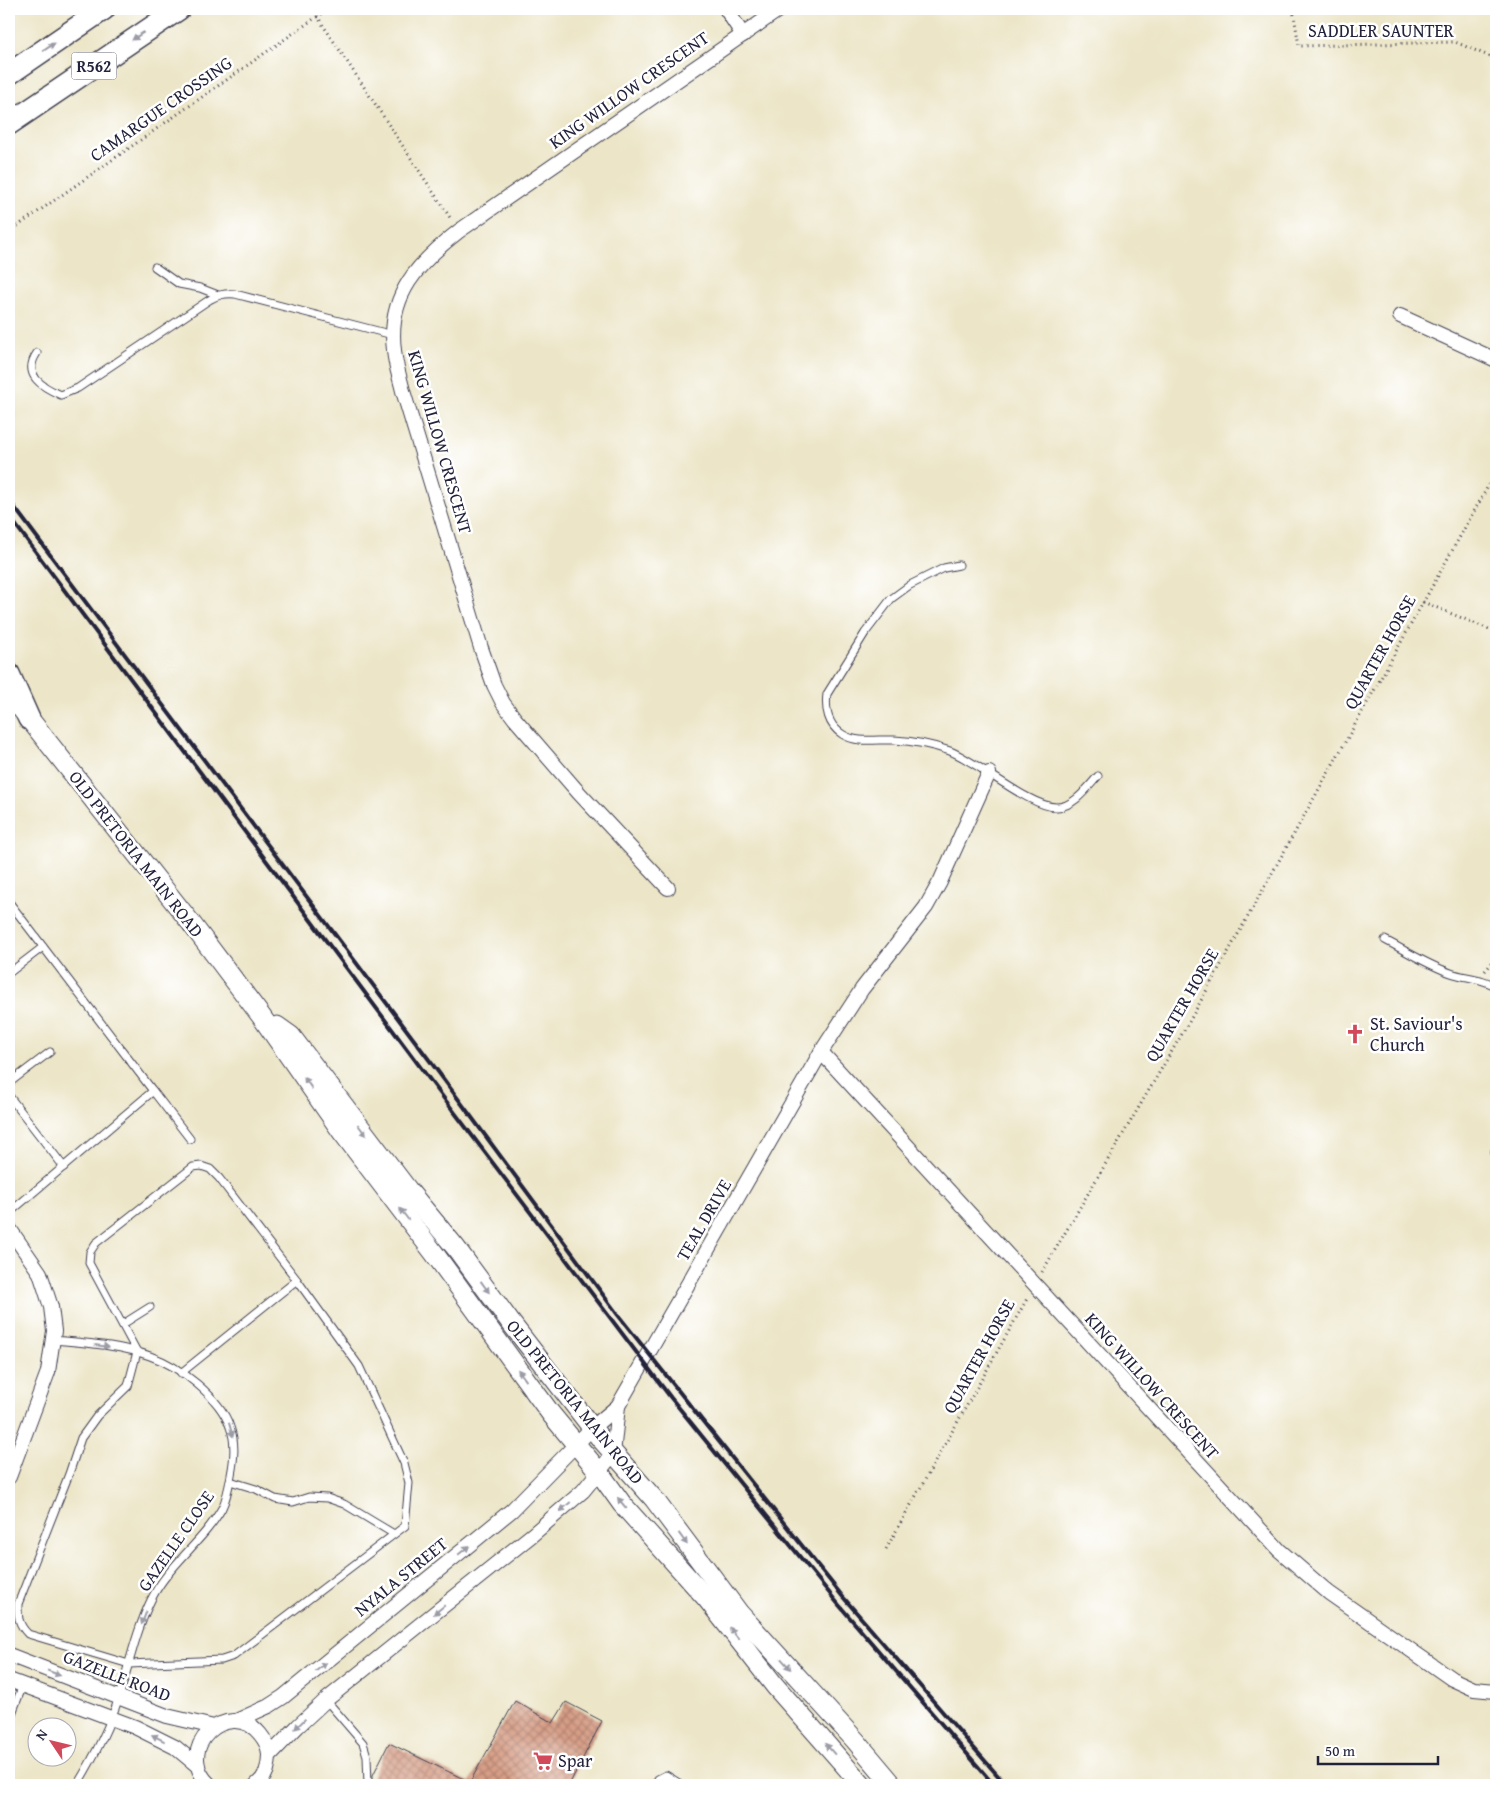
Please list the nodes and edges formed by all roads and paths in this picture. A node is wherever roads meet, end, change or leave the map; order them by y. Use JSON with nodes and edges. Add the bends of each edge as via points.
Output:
{"nodes":[{"id":1,"x":104,"y":9,"type":"edge"},
{"id":2,"x":179,"y":9,"type":"edge"},
{"id":3,"x":328,"y":9,"type":"edge"},
{"id":4,"x":726,"y":9,"type":"edge"},
{"id":5,"x":780,"y":9,"type":"edge"},
{"id":6,"x":1293,"y":9,"type":"edge"},
{"id":7,"x":317,"y":16,"type":"junction"},
{"id":8,"x":743,"y":35,"type":"junction"},
{"id":9,"x":1496,"y":59,"type":"edge"},
{"id":10,"x":9,"y":74,"type":"edge"},
{"id":11,"x":9,"y":124,"type":"edge"},
{"id":12,"x":459,"y":231,"type":"junction"},
{"id":13,"x":9,"y":232,"type":"edge"},
{"id":14,"x":155,"y":267,"type":"dead end"},
{"id":15,"x":218,"y":295,"type":"junction"},
{"id":16,"x":1400,"y":316,"type":"dead end"},
{"id":17,"x":393,"y":335,"type":"junction"},
{"id":18,"x":37,"y":353,"type":"dead end"},
{"id":19,"x":1496,"y":360,"type":"edge"},
{"id":20,"x":1496,"y":472,"type":"edge"},
{"id":21,"x":959,"y":565,"type":"dead end"},
{"id":22,"x":1423,"y":602,"type":"junction"},
{"id":23,"x":1496,"y":632,"type":"edge"},
{"id":24,"x":9,"y":674,"type":"edge"},
{"id":25,"x":9,"y":694,"type":"edge"},
{"id":26,"x":29,"y":719,"type":"junction"},
{"id":27,"x":989,"y":773,"type":"junction"},
{"id":28,"x":1098,"y":776,"type":"dead end"},
{"id":29,"x":668,"y":888,"type":"dead end"},
{"id":30,"x":9,"y":902,"type":"edge"},
{"id":31,"x":1384,"y":940,"type":"dead end"},
{"id":32,"x":43,"y":947,"type":"junction"},
{"id":33,"x":9,"y":973,"type":"edge"},
{"id":34,"x":1496,"y":986,"type":"edge"},
{"id":35,"x":261,"y":1016,"type":"junction"},
{"id":36,"x":50,"y":1052,"type":"dead end"},
{"id":37,"x":821,"y":1052,"type":"junction"},
{"id":38,"x":9,"y":1082,"type":"edge"},
{"id":39,"x":152,"y":1091,"type":"junction"},
{"id":40,"x":9,"y":1096,"type":"edge"},
{"id":41,"x":190,"y":1139,"type":"dead end"},
{"id":42,"x":64,"y":1167,"type":"junction"},
{"id":43,"x":9,"y":1214,"type":"edge"},
{"id":44,"x":9,"y":1228,"type":"edge"},
{"id":45,"x":297,"y":1280,"type":"junction"},
{"id":46,"x":1034,"y":1285,"type":"junction"},
{"id":47,"x":150,"y":1307,"type":"dead end"},
{"id":48,"x":123,"y":1324,"type":"junction"},
{"id":49,"x":54,"y":1340,"type":"junction"},
{"id":50,"x":137,"y":1352,"type":"junction"},
{"id":51,"x":181,"y":1373,"type":"junction"},
{"id":52,"x":618,"y":1406,"type":"junction"},
{"id":53,"x":593,"y":1428,"type":"junction"},
{"id":54,"x":576,"y":1445,"type":"junction"},
{"id":55,"x":613,"y":1454,"type":"junction"},
{"id":56,"x":599,"y":1472,"type":"junction"},
{"id":57,"x":9,"y":1477,"type":"edge"},
{"id":58,"x":230,"y":1481,"type":"junction"},
{"id":59,"x":394,"y":1534,"type":"junction"},
{"id":60,"x":886,"y":1549,"type":"dead end"},
{"id":61,"x":9,"y":1655,"type":"edge"},
{"id":62,"x":129,"y":1664,"type":"junction"},
{"id":63,"x":9,"y":1680,"type":"edge"},
{"id":64,"x":23,"y":1685,"type":"junction"},
{"id":65,"x":1496,"y":1691,"type":"edge"},
{"id":66,"x":119,"y":1697,"type":"junction"},
{"id":67,"x":326,"y":1700,"type":"junction"},
{"id":68,"x":112,"y":1718,"type":"junction"},
{"id":69,"x":9,"y":1721,"type":"edge"},
{"id":70,"x":236,"y":1722,"type":"junction"},
{"id":71,"x":214,"y":1727,"type":"junction"},
{"id":72,"x":269,"y":1756,"type":"junction"},
{"id":73,"x":198,"y":1766,"type":"junction"},
{"id":74,"x":77,"y":1785,"type":"edge"},
{"id":75,"x":210,"y":1785,"type":"edge"},
{"id":76,"x":258,"y":1785,"type":"edge"},
{"id":77,"x":368,"y":1785,"type":"edge"},
{"id":78,"x":655,"y":1785,"type":"edge"},
{"id":79,"x":682,"y":1785,"type":"edge"},
{"id":80,"x":862,"y":1785,"type":"edge"},
{"id":81,"x":893,"y":1785,"type":"edge"}],
"edges":[{"from":10,"to":1,"type":"main road","number":"R562","one_way":true},
{"from":2,"to":11,"type":"main road","number":"R562","one_way":true},
{"from":3,"to":7,"type":"path","name":"CAMARGUE CROSSING"},
{"from":4,"to":8,"type":"street"},
{"from":5,"to":8,"type":"street","name":"KING WILLOW CRESCENT"},
{"from":6,"to":9,"type":"path","name":"SADDLER SAUNTER","via":[[1299,46],[1455,42]]},
{"from":7,"to":12,"type":"path"},
{"from":7,"to":13,"type":"path","name":"CAMARGUE CROSSING"},
{"from":8,"to":12,"type":"street","name":"KING WILLOW CRESCENT"},
{"from":12,"to":17,"type":"street","name":"KING WILLOW CRESCENT","via":[[434,250],[410,279],[397,309]]},
{"from":14,"to":15,"type":"lane","via":[[180,284]]},
{"from":15,"to":17,"type":"lane","via":[[235,294]]},
{"from":15,"to":18,"type":"lane","via":[[78,388],[61,395],[38,383],[32,372],[32,362]]},
{"from":16,"to":19,"type":"street"},
{"from":17,"to":29,"type":"street","name":"KING WILLOW CRESCENT","via":[[396,365],[481,648],[500,697],[541,750]]},
{"from":20,"to":22,"type":"path","name":"QUARTER HORSE"},
{"from":21,"to":27,"type":"lane","via":[[944,568],[891,599],[839,673],[825,704],[832,724],[847,737],[894,740],[940,748]]},
{"from":22,"to":23,"type":"path"},
{"from":22,"to":46,"type":"path","name":"QUARTER HORSE","via":[[1189,1022]]},
{"from":24,"to":26,"type":"main road"},
{"from":25,"to":26,"type":"main road","name":"OLD PRETORIA MAIN ROAD"},
{"from":26,"to":35,"type":"main road","name":"OLD PRETORIA MAIN ROAD"},
{"from":27,"to":28,"type":"lane","via":[[1026,796],[1057,807],[1082,794]]},
{"from":27,"to":37,"type":"street","name":"TEAL DRIVE","via":[[926,907],[862,989]]},
{"from":30,"to":32,"type":"lane"},
{"from":31,"to":34,"type":"lane","via":[[1437,968]]},
{"from":32,"to":33,"type":"lane"},
{"from":32,"to":39,"type":"lane"},
{"from":35,"to":53,"type":"main road","name":"OLD PRETORIA MAIN ROAD","one_way":true,"via":[[291,1036]]},
{"from":54,"to":35,"type":"main road","name":"OLD PRETORIA MAIN ROAD","one_way":true,"via":[[342,1132]]},
{"from":36,"to":38,"type":"lane"},
{"from":37,"to":46,"type":"street","name":"KING WILLOW CRESCENT"},
{"from":37,"to":52,"type":"street","name":"TEAL DRIVE"},
{"from":39,"to":41,"type":"lane"},
{"from":39,"to":42,"type":"lane"},
{"from":40,"to":42,"type":"lane"},
{"from":42,"to":43,"type":"lane"},
{"from":44,"to":49,"type":"street","via":[[45,1284],[53,1312]]},
{"from":45,"to":48,"type":"lane","via":[[219,1178],[210,1169],[193,1167],[96,1243],[90,1252],[89,1263]]},
{"from":45,"to":51,"type":"lane"},
{"from":45,"to":59,"type":"lane","via":[[359,1366],[404,1463],[409,1482],[405,1526]]},
{"from":46,"to":60,"type":"path","name":"QUARTER HORSE"},
{"from":46,"to":65,"type":"street","name":"KING WILLOW CRESCENT","via":[[1297,1566],[1452,1679],[1462,1685]]},
{"from":47,"to":48,"type":"lane"},
{"from":48,"to":50,"type":"lane"},
{"from":49,"to":50,"type":"lane","name":"GAZELLE CLOSE","one_way":true},
{"from":49,"to":57,"type":"street","via":[[48,1372]]},
{"from":50,"to":51,"type":"lane","name":"GAZELLE CLOSE"},
{"from":50,"to":62,"type":"lane","via":[[128,1386],[97,1416],[81,1438],[18,1604],[21,1627],[28,1634]]},
{"from":51,"to":58,"type":"lane","name":"GAZELLE CLOSE","one_way":true,"via":[[200,1385],[230,1426],[235,1449]]},
{"from":52,"to":53,"type":"street","name":"TEAL DRIVE"},
{"from":52,"to":55,"type":"street","name":"TEAL DRIVE"},
{"from":53,"to":54,"type":"street","name":"NYALA STREET"},
{"from":53,"to":55,"type":"main road","name":"OLD PRETORIA MAIN ROAD"},
{"from":54,"to":56,"type":"main road","name":"OLD PRETORIA MAIN ROAD"},
{"from":70,"to":54,"type":"street","name":"NYALA STREET","one_way":true,"via":[[276,1702],[330,1659],[512,1510]]},
{"from":55,"to":56,"type":"street"},
{"from":55,"to":81,"type":"main road","name":"OLD PRETORIA MAIN ROAD","one_way":true,"via":[[654,1499],[739,1613]]},
{"from":56,"to":67,"type":"street","one_way":true,"via":[[583,1491],[532,1536]]},
{"from":80,"to":56,"type":"main road","name":"OLD PRETORIA MAIN ROAD","one_way":true,"via":[[774,1686],[707,1599],[622,1504]]},
{"from":58,"to":59,"type":"lane","via":[[275,1499],[293,1502],[327,1498],[344,1504]]},
{"from":58,"to":62,"type":"lane","name":"GAZELLE CLOSE","one_way":true,"via":[[222,1507],[200,1539],[156,1590],[132,1648]]},
{"from":59,"to":62,"type":"lane","via":[[234,1656],[222,1660]]},
{"from":61,"to":66,"type":"street","name":"GAZELLE ROAD","one_way":true},
{"from":62,"to":66,"type":"lane","name":"GAZELLE CLOSE"},
{"from":63,"to":64,"type":"street"},
{"from":64,"to":68,"type":"street"},
{"from":64,"to":69,"type":"lane"},
{"from":66,"to":68,"type":"lane","name":"GAZELLE CLOSE"},
{"from":66,"to":71,"type":"street","name":"GAZELLE ROAD","via":[[167,1716]]},
{"from":67,"to":72,"type":"street","one_way":true},
{"from":67,"to":77,"type":"lane","via":[[363,1743]]},
{"from":73,"to":68,"type":"street","one_way":true,"via":[[175,1747]]},
{"from":68,"to":74,"type":"lane","name":"GAZELLE CLOSE"},
{"from":70,"to":71,"type":"street","name":"NYALA STREET","via":[[224,1722]]},
{"from":70,"to":72,"type":"street","via":[[257,1730],[265,1739]]},
{"from":71,"to":73,"type":"street","via":[[199,1745]]},
{"from":72,"to":76,"type":"street","via":[[266,1773]]},
{"from":73,"to":75,"type":"street"},
{"from":78,"to":79,"type":"lane","via":[[666,1775]]}]}
